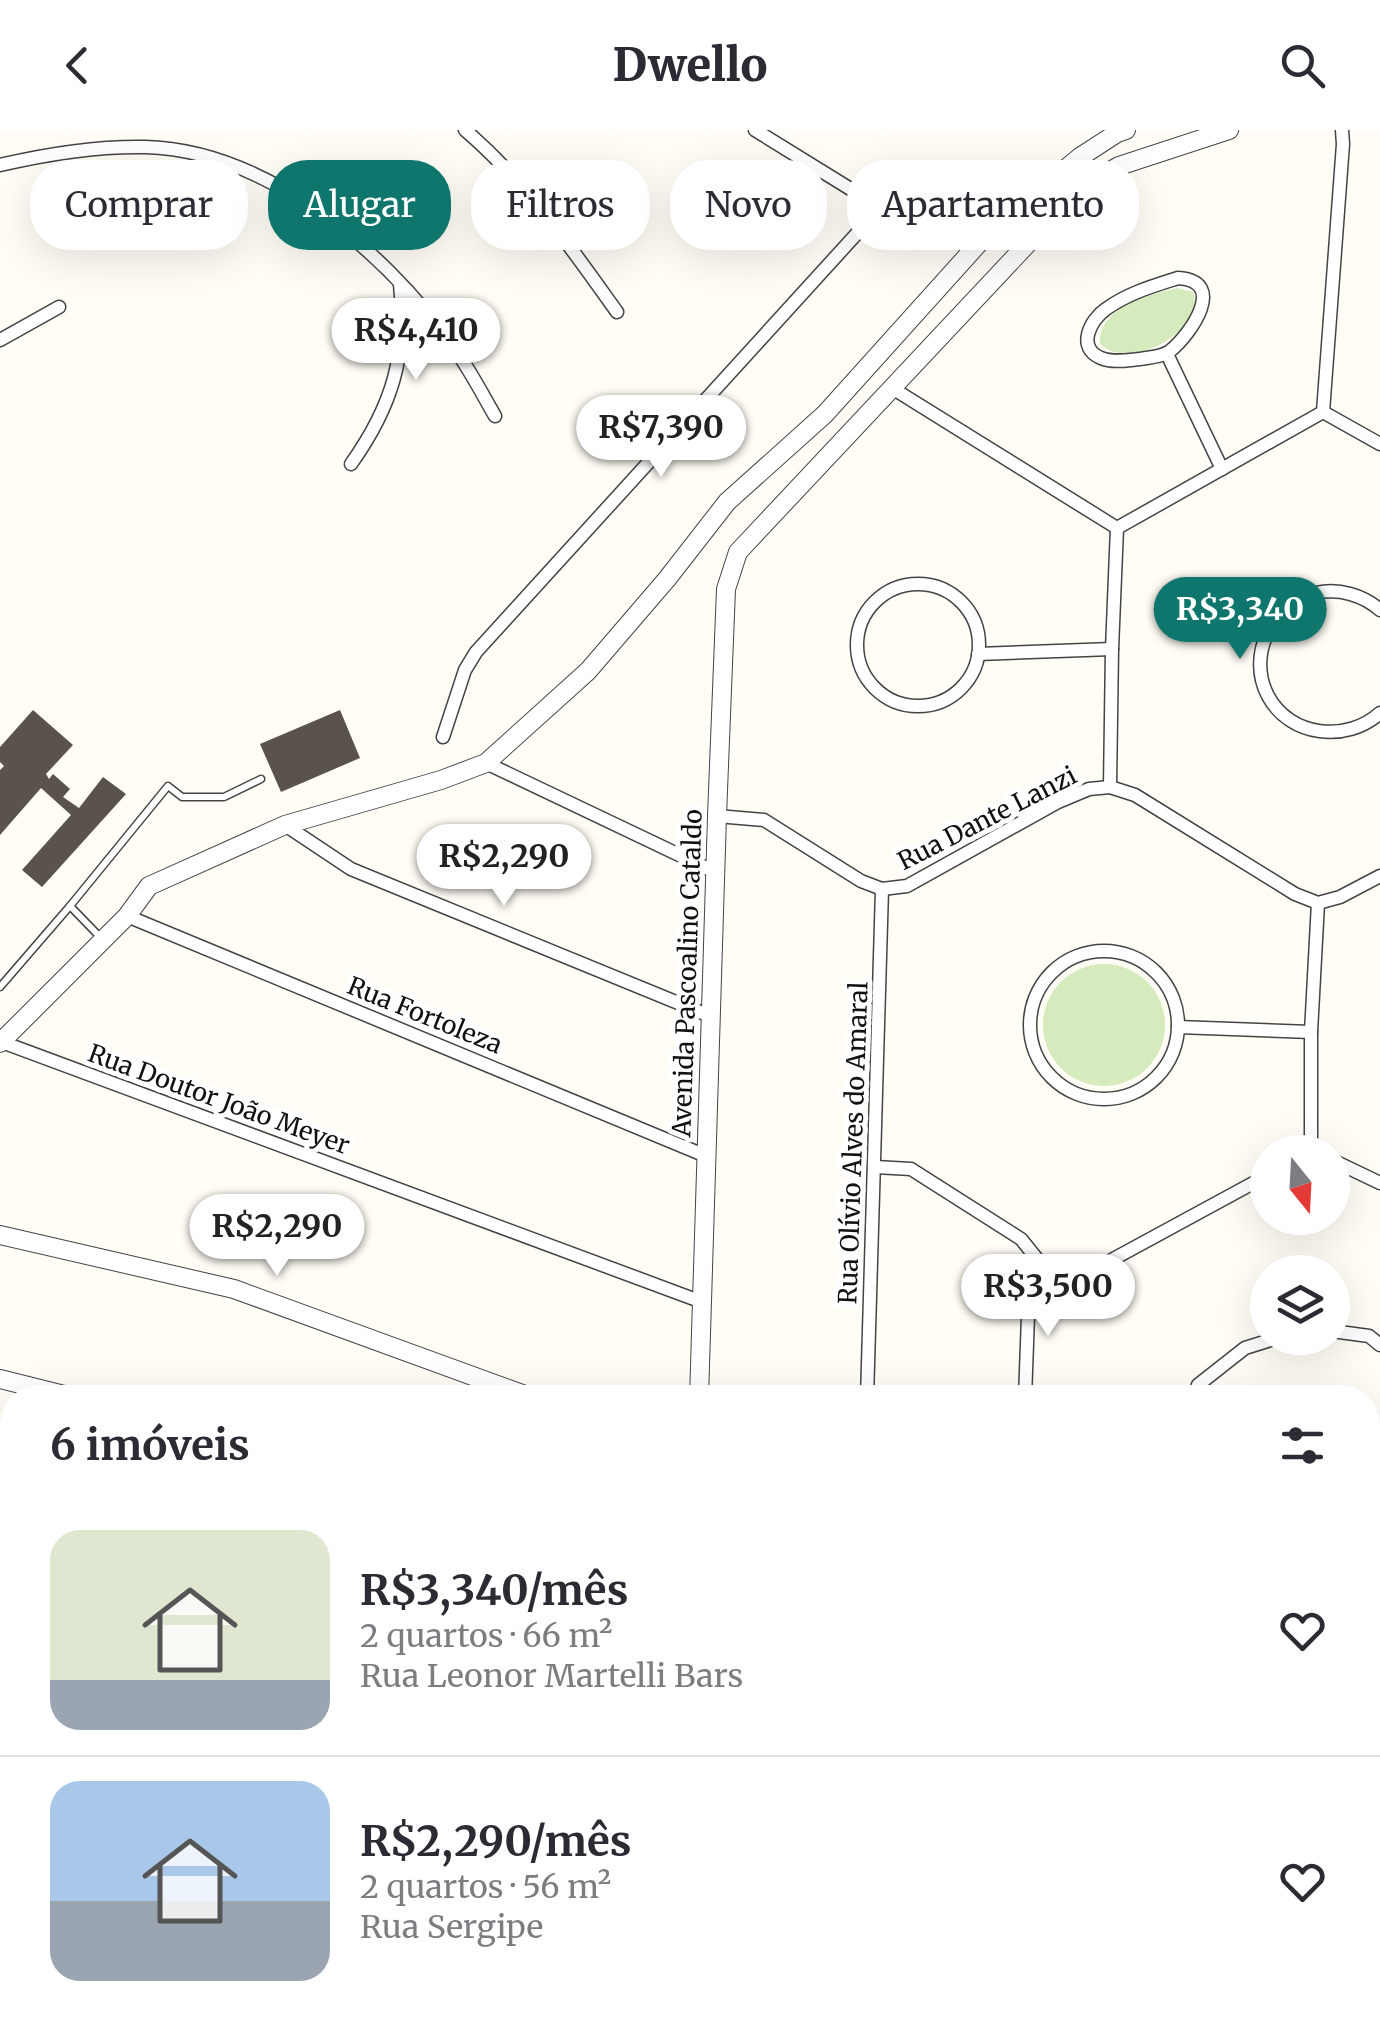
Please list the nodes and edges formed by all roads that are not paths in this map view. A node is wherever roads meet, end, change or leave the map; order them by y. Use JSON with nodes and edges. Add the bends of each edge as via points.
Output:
{"nodes":[{"id":1,"x":466,"y":130,"type":"edge"},
{"id":2,"x":755,"y":130,"type":"edge"},
{"id":3,"x":1126,"y":130,"type":"edge"},
{"id":4,"x":1229,"y":130,"type":"edge"},
{"id":5,"x":1342,"y":130,"type":"edge"},
{"id":6,"x":0,"y":165,"type":"edge"},
{"id":7,"x":847,"y":187,"type":"edge"},
{"id":8,"x":847,"y":243,"type":"edge"},
{"id":9,"x":399,"y":280,"type":"junction"},
{"id":10,"x":59,"y":307,"type":"dead end"},
{"id":11,"x":616,"y":312,"type":"dead end"},
{"id":12,"x":0,"y":340,"type":"edge"},
{"id":13,"x":1166,"y":354,"type":"junction"},
{"id":14,"x":892,"y":388,"type":"junction"},
{"id":15,"x":1324,"y":412,"type":"junction"},
{"id":16,"x":495,"y":416,"type":"dead end"},
{"id":17,"x":1380,"y":444,"type":"edge"},
{"id":18,"x":351,"y":464,"type":"dead end"},
{"id":19,"x":1222,"y":469,"type":"junction"},
{"id":20,"x":1116,"y":528,"type":"junction"},
{"id":21,"x":1380,"y":610,"type":"edge"},
{"id":22,"x":1112,"y":650,"type":"junction"},
{"id":23,"x":978,"y":654,"type":"junction"},
{"id":24,"x":1380,"y":713,"type":"edge"},
{"id":25,"x":443,"y":737,"type":"dead end"},
{"id":26,"x":486,"y":763,"type":"junction"},
{"id":27,"x":260,"y":778,"type":"dead end"},
{"id":28,"x":1110,"y":787,"type":"junction"},
{"id":29,"x":716,"y":816,"type":"junction"},
{"id":30,"x":285,"y":825,"type":"junction"},
{"id":31,"x":715,"y":872,"type":"junction"},
{"id":32,"x":1380,"y":876,"type":"edge"},
{"id":33,"x":882,"y":889,"type":"junction"},
{"id":34,"x":1318,"y":903,"type":"junction"},
{"id":35,"x":70,"y":906,"type":"junction"},
{"id":36,"x":126,"y":916,"type":"junction"},
{"id":37,"x":102,"y":940,"type":"junction"},
{"id":38,"x":0,"y":987,"type":"edge"},
{"id":39,"x":710,"y":1016,"type":"junction"},
{"id":40,"x":1178,"y":1027,"type":"junction"},
{"id":41,"x":1311,"y":1032,"type":"junction"},
{"id":42,"x":1,"y":1043,"type":"edge"},
{"id":43,"x":1311,"y":1135,"type":"edge"},
{"id":44,"x":706,"y":1156,"type":"junction"},
{"id":45,"x":875,"y":1167,"type":"junction"},
{"id":46,"x":1350,"y":1169,"type":"edge"},
{"id":47,"x":1250,"y":1184,"type":"edge"},
{"id":48,"x":1380,"y":1184,"type":"edge"},
{"id":49,"x":0,"y":1236,"type":"edge"},
{"id":50,"x":1050,"y":1275,"type":"junction"},
{"id":51,"x":702,"y":1302,"type":"junction"},
{"id":52,"x":1350,"y":1333,"type":"edge"},
{"id":53,"x":1380,"y":1345,"type":"edge"},
{"id":54,"x":1250,"y":1346,"type":"edge"},
{"id":55,"x":497,"y":1385,"type":"edge"},
{"id":56,"x":699,"y":1385,"type":"edge"},
{"id":57,"x":867,"y":1385,"type":"edge"},
{"id":58,"x":1025,"y":1385,"type":"edge"},
{"id":59,"x":1199,"y":1385,"type":"edge"}],
"edges":[{"from":1,"to":11,"type":"street","via":[[558,230]]},
{"from":2,"to":7,"type":"street"},
{"from":3,"to":26,"type":"street","via":[[1080,156],[988,233],[825,414],[727,502],[588,671]]},
{"from":4,"to":14,"type":"street","via":[[1119,166],[1086,185]]},
{"from":5,"to":15,"type":"street"},
{"from":6,"to":9,"type":"street","via":[[148,147],[216,158],[338,224]]},
{"from":8,"to":25,"type":"street","via":[[476,652]]},
{"from":9,"to":16,"type":"street","via":[[452,345]]},
{"from":9,"to":18,"type":"street","via":[[402,346],[396,378]]},
{"from":10,"to":12,"type":"street"},
{"from":13,"to":13,"type":"street","via":[[1200,310],[1201,286],[1191,279],[1138,290],[1090,324],[1087,339],[1097,357]]},
{"from":13,"to":19,"type":"street"},
{"from":14,"to":20,"type":"street"},
{"from":14,"to":29,"type":"street","name":"Avenida Pascoalino Cataldo","via":[[738,552],[726,589]]},
{"from":15,"to":17,"type":"street"},
{"from":15,"to":19,"type":"street"},
{"from":19,"to":20,"type":"street"},
{"from":20,"to":22,"type":"street"},
{"from":21,"to":24,"type":"street","via":[[1350,593],[1304,596],[1284,609],[1261,650],[1268,696],[1302,727],[1348,732]]},
{"from":22,"to":23,"type":"street"},
{"from":22,"to":28,"type":"street"},
{"from":23,"to":23,"type":"street","via":[[970,614],[940,588],[919,584],[881,596],[858,630],[861,669],[872,686],[906,705],[944,700],[972,672]]},
{"from":26,"to":30,"type":"street"},
{"from":26,"to":31,"type":"street"},
{"from":27,"to":35,"type":"lane","via":[[224,797],[182,797],[168,786]]},
{"from":28,"to":33,"type":"street","name":"Rua Dante Lanzi","via":[[1089,788],[907,886]]},
{"from":28,"to":34,"type":"street","name":"Rua Dante Lanzi"},
{"from":29,"to":31,"type":"street","name":"Avenida Pascoalino Cataldo"},
{"from":29,"to":33,"type":"street","name":"Rua Dante Lanzi","via":[[764,820]]},
{"from":30,"to":36,"type":"street","via":[[149,886]]},
{"from":30,"to":39,"type":"street","via":[[351,869]]},
{"from":31,"to":39,"type":"street","name":"Avenida Pascoalino Cataldo"},
{"from":32,"to":34,"type":"street"},
{"from":33,"to":45,"type":"street","name":"Rua Olívio Alves do Amaral"},
{"from":34,"to":41,"type":"street"},
{"from":35,"to":37,"type":"lane"},
{"from":35,"to":38,"type":"lane"},
{"from":36,"to":37,"type":"street"},
{"from":36,"to":44,"type":"street","name":"Rua Fortoleza"},
{"from":37,"to":42,"type":"street"},
{"from":39,"to":44,"type":"street","name":"Avenida Pascoalino Cataldo"},
{"from":40,"to":40,"type":"street","via":[[1164,981],[1146,964],[1100,951],[1055,968],[1030,1010],[1037,1058],[1051,1078],[1095,1098],[1120,1097],[1161,1072]]},
{"from":40,"to":41,"type":"street"},
{"from":41,"to":43,"type":"street"},
{"from":42,"to":51,"type":"street","name":"Rua Doutor João Meyer"},
{"from":44,"to":51,"type":"street","name":"Avenida Pascoalino Cataldo"},
{"from":45,"to":50,"type":"street","via":[[911,1169],[1021,1239]]},
{"from":45,"to":57,"type":"street","name":"Rua Olívio Alves do Amaral"},
{"from":46,"to":48,"type":"street"},
{"from":47,"to":50,"type":"street","via":[[1094,1270]]},
{"from":49,"to":55,"type":"street","via":[[234,1289]]},
{"from":50,"to":58,"type":"street","via":[[1028,1316]]},
{"from":51,"to":56,"type":"street","name":"Avenida Pascoalino Cataldo"},
{"from":52,"to":53,"type":"street"},
{"from":54,"to":59,"type":"street"}]}
